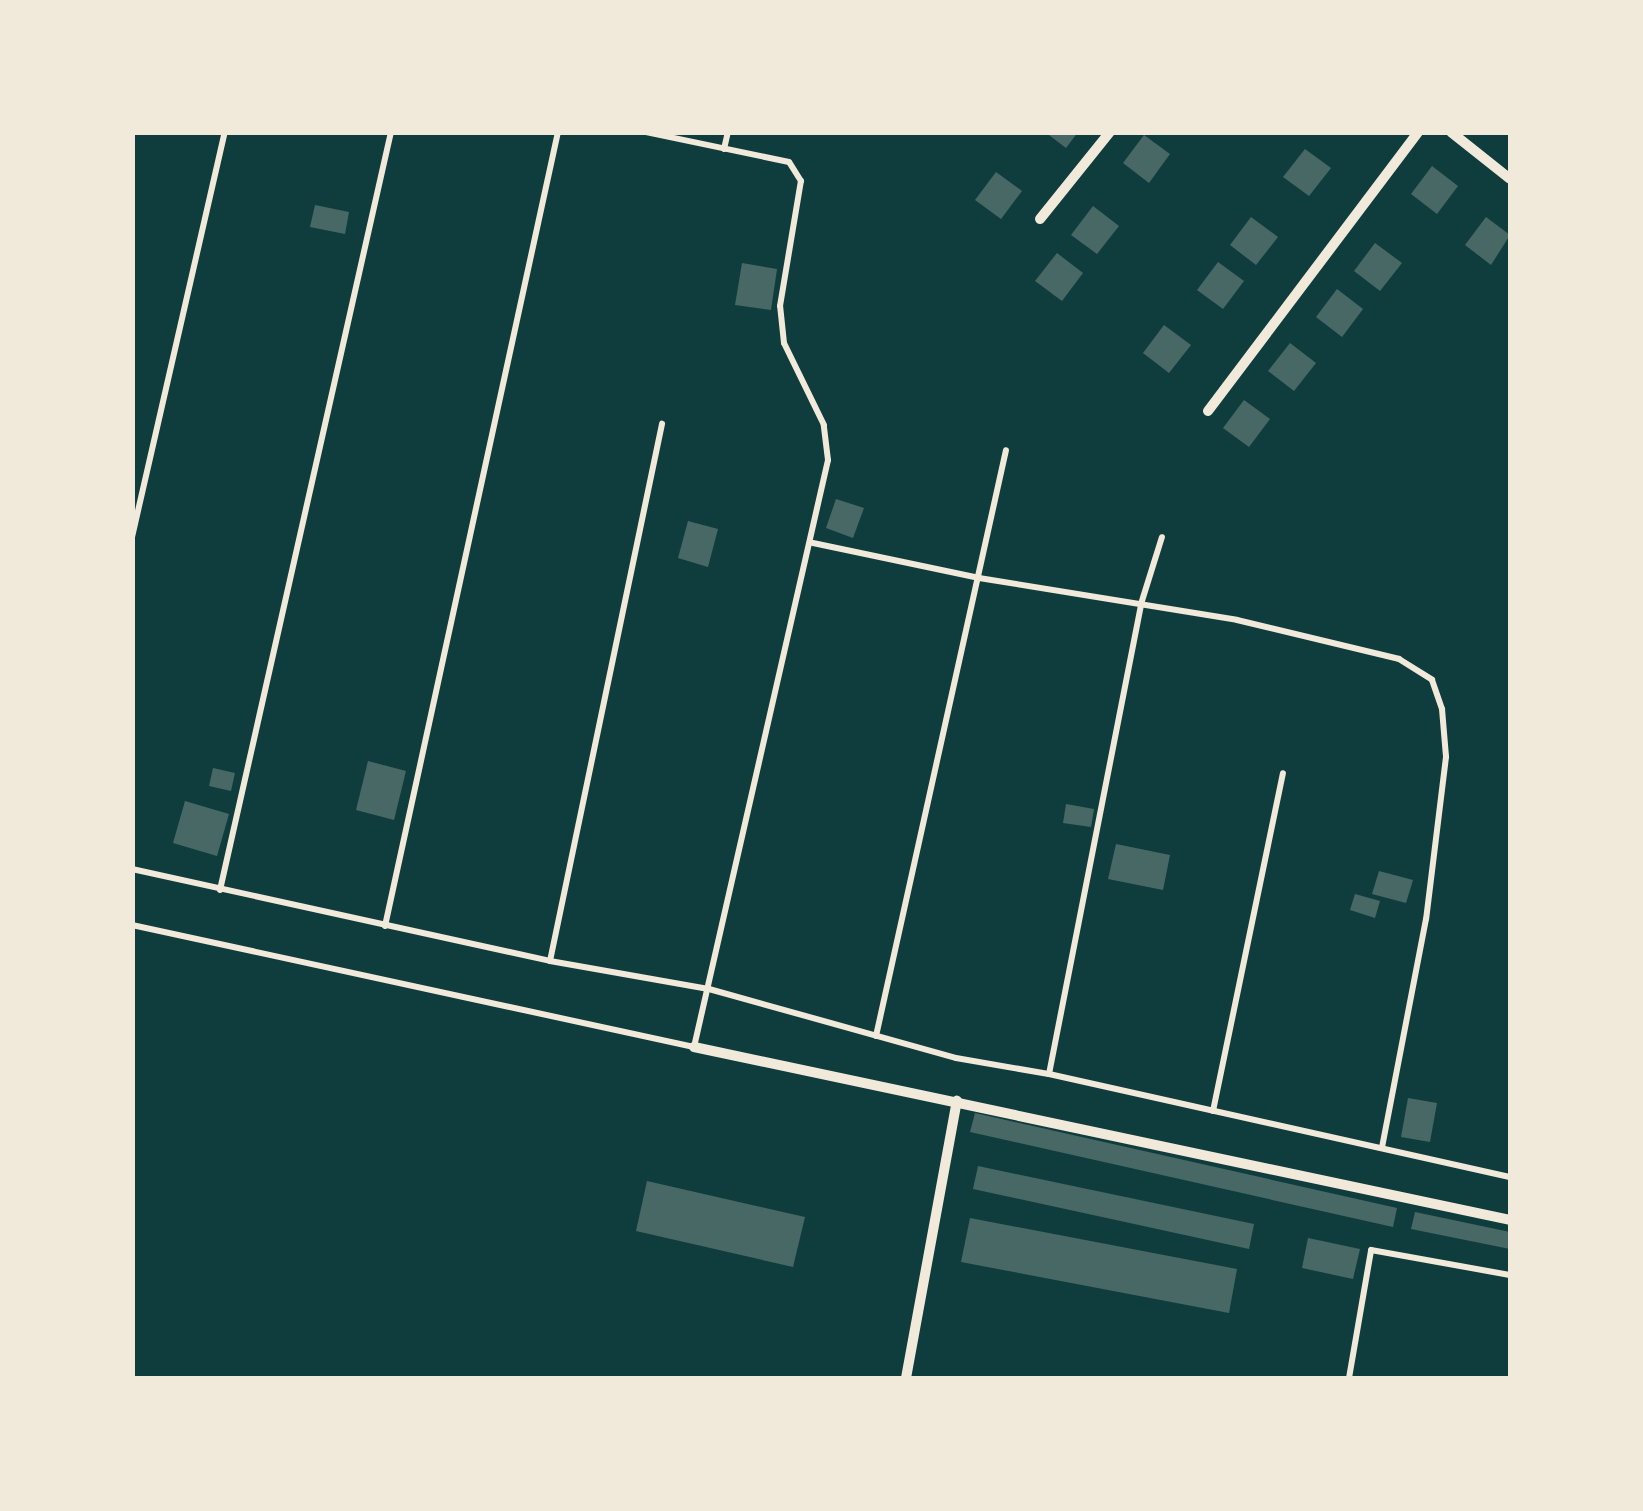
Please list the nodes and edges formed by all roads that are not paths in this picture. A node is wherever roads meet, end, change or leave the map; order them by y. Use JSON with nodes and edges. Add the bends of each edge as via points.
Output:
{"nodes":[{"id":1,"x":225,"y":132,"type":"edge"},
{"id":2,"x":391,"y":132,"type":"edge"},
{"id":3,"x":558,"y":132,"type":"edge"},
{"id":4,"x":646,"y":132,"type":"edge"},
{"id":5,"x":728,"y":132,"type":"edge"},
{"id":6,"x":1110,"y":132,"type":"edge"},
{"id":7,"x":1418,"y":132,"type":"edge"},
{"id":8,"x":1450,"y":132,"type":"edge"},
{"id":9,"x":724,"y":149,"type":"junction"},
{"id":10,"x":1510,"y":179,"type":"edge"},
{"id":11,"x":1040,"y":219,"type":"dead end"},
{"id":12,"x":1208,"y":411,"type":"dead end"},
{"id":13,"x":662,"y":424,"type":"dead end"},
{"id":14,"x":1006,"y":450,"type":"dead end"},
{"id":15,"x":132,"y":537,"type":"edge"},
{"id":16,"x":1162,"y":537,"type":"dead end"},
{"id":17,"x":813,"y":543,"type":"junction"},
{"id":18,"x":979,"y":578,"type":"junction"},
{"id":19,"x":1140,"y":604,"type":"junction"},
{"id":20,"x":1283,"y":773,"type":"dead end"},
{"id":21,"x":132,"y":870,"type":"edge"},
{"id":22,"x":220,"y":890,"type":"junction"},
{"id":23,"x":132,"y":924,"type":"edge"},
{"id":24,"x":385,"y":926,"type":"junction"},
{"id":25,"x":550,"y":961,"type":"junction"},
{"id":26,"x":708,"y":989,"type":"junction"},
{"id":27,"x":876,"y":1036,"type":"junction"},
{"id":28,"x":694,"y":1047,"type":"junction"},
{"id":29,"x":1050,"y":1074,"type":"junction"},
{"id":30,"x":956,"y":1101,"type":"junction"},
{"id":31,"x":1213,"y":1110,"type":"junction"},
{"id":32,"x":1382,"y":1148,"type":"junction"},
{"id":33,"x":1510,"y":1176,"type":"edge"},
{"id":34,"x":1510,"y":1220,"type":"edge"},
{"id":35,"x":1510,"y":1275,"type":"edge"},
{"id":36,"x":906,"y":1378,"type":"edge"},
{"id":37,"x":1349,"y":1378,"type":"edge"}],
"edges":[{"from":1,"to":15,"type":"lane"},
{"from":2,"to":22,"type":"lane"},
{"from":3,"to":24,"type":"lane"},
{"from":4,"to":9,"type":"lane"},
{"from":5,"to":9,"type":"lane"},
{"from":6,"to":11,"type":"street"},
{"from":7,"to":12,"type":"street"},
{"from":8,"to":10,"type":"street"},
{"from":9,"to":17,"type":"lane","via":[[789,162],[801,181],[780,306],[784,343],[824,425],[828,460]]},
{"from":13,"to":25,"type":"lane"},
{"from":14,"to":18,"type":"lane"},
{"from":16,"to":19,"type":"lane"},
{"from":17,"to":18,"type":"lane"},
{"from":17,"to":26,"type":"lane"},
{"from":18,"to":19,"type":"lane"},
{"from":18,"to":27,"type":"lane"},
{"from":19,"to":29,"type":"lane"},
{"from":19,"to":32,"type":"lane","via":[[1399,660],[1432,680],[1446,757],[1426,919]]},
{"from":20,"to":31,"type":"lane"},
{"from":21,"to":22,"type":"lane"},
{"from":22,"to":24,"type":"lane"},
{"from":23,"to":28,"type":"lane"},
{"from":24,"to":25,"type":"lane"},
{"from":25,"to":26,"type":"lane"},
{"from":26,"to":27,"type":"lane"},
{"from":26,"to":28,"type":"lane"},
{"from":27,"to":29,"type":"lane"},
{"from":28,"to":30,"type":"street"},
{"from":29,"to":31,"type":"lane"},
{"from":30,"to":34,"type":"street"},
{"from":30,"to":36,"type":"street"},
{"from":31,"to":32,"type":"lane"},
{"from":32,"to":33,"type":"lane"},
{"from":35,"to":37,"type":"lane","via":[[1372,1250]]}]}
